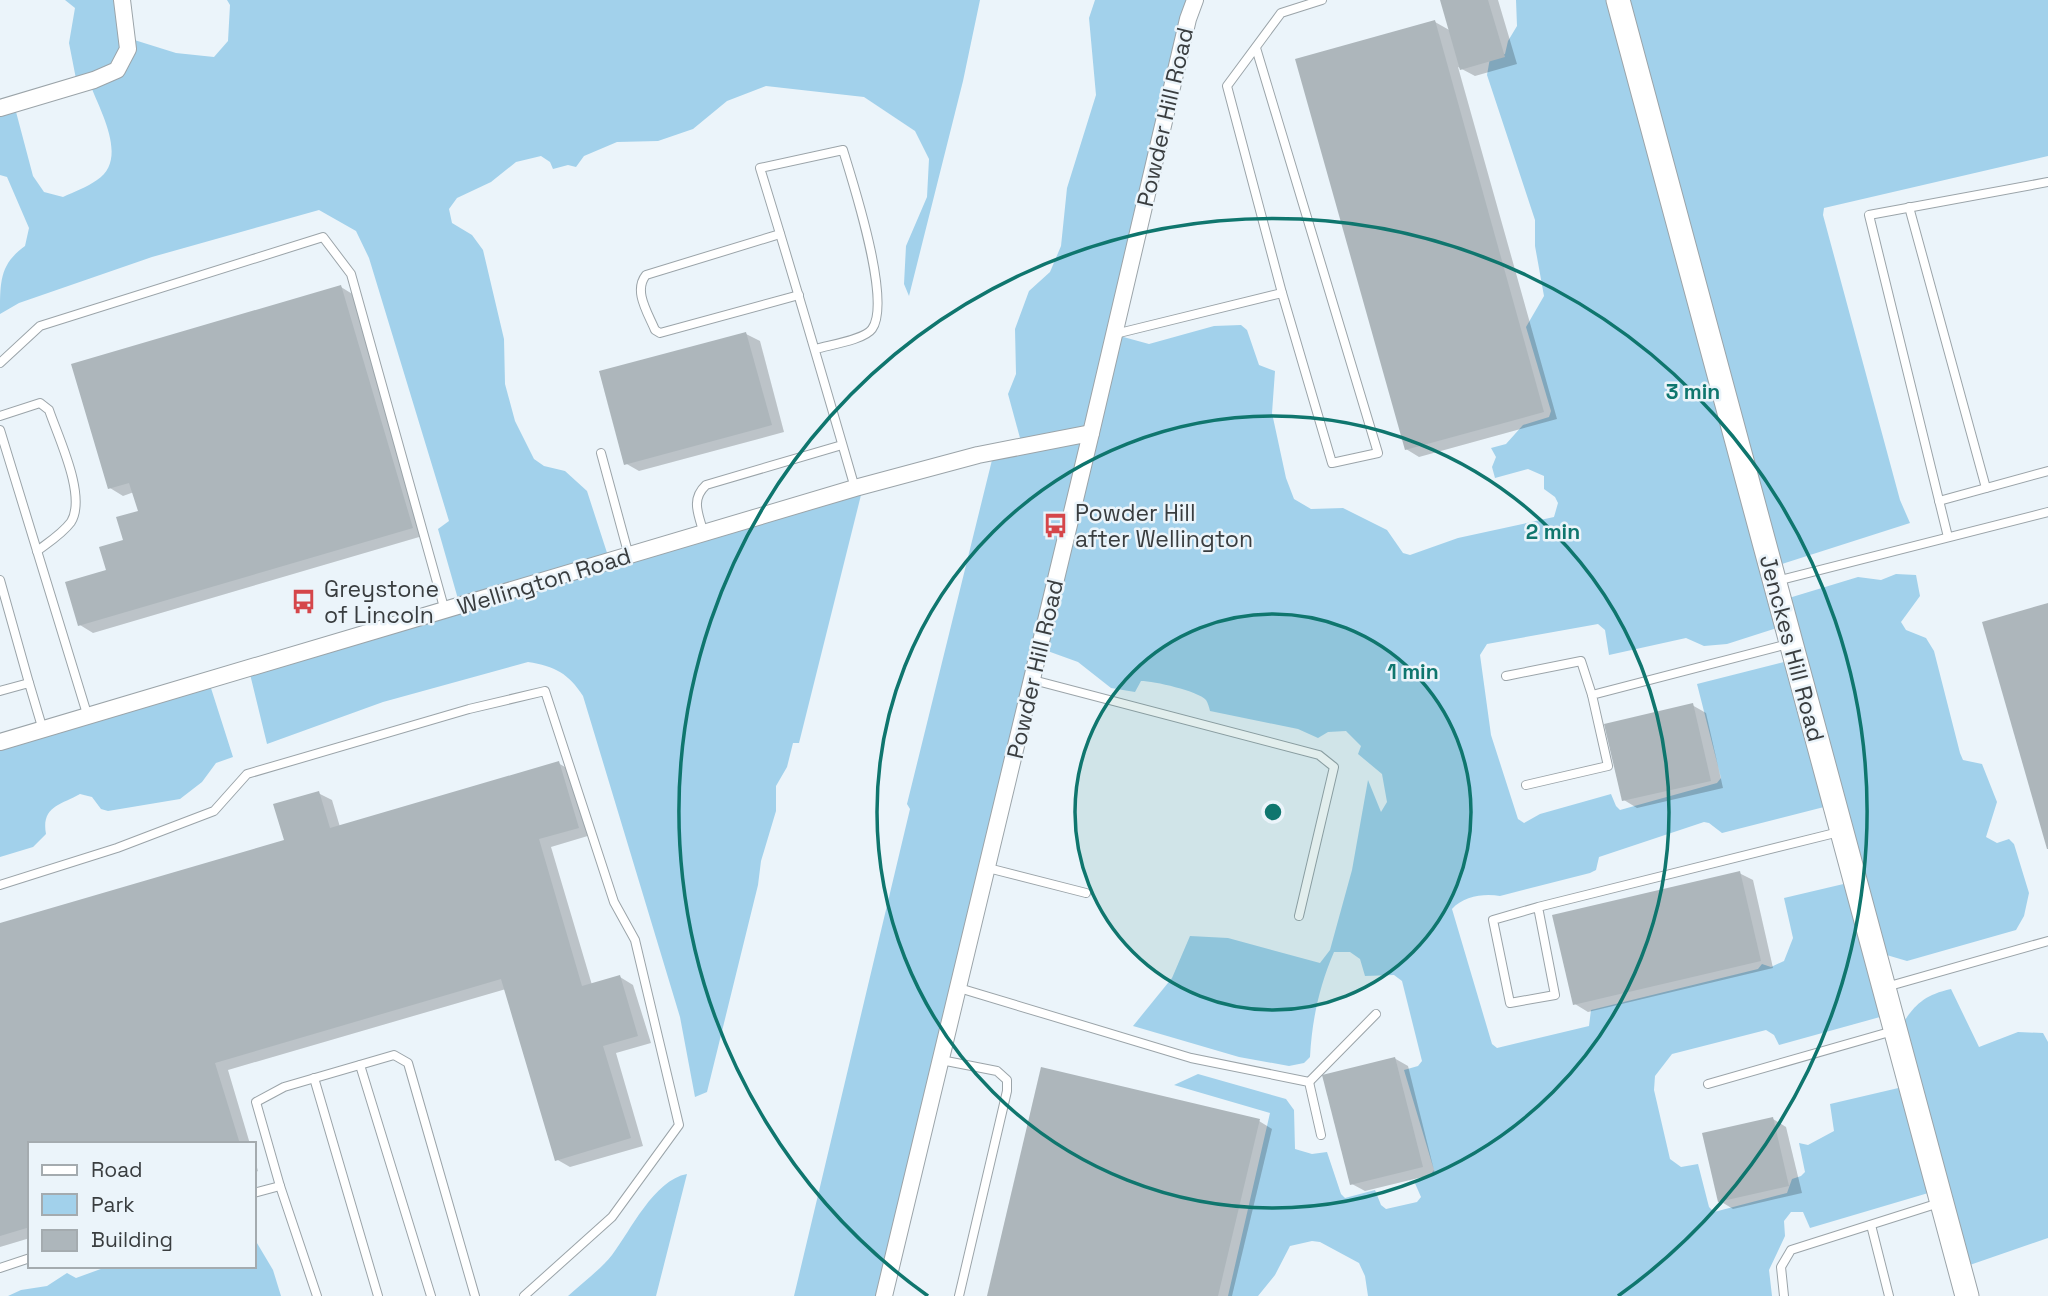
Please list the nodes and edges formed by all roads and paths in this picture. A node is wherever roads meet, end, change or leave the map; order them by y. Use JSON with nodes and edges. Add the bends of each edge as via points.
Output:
{"nodes":[{"id":1,"x":122,"y":0,"type":"edge"},
{"id":2,"x":1195,"y":0,"type":"edge"},
{"id":3,"x":1322,"y":0,"type":"edge"},
{"id":4,"x":1618,"y":0,"type":"edge"},
{"id":5,"x":1256,"y":48,"type":"junction"},
{"id":6,"x":0,"y":108,"type":"edge"},
{"id":7,"x":2048,"y":182,"type":"edge"},
{"id":8,"x":1909,"y":208,"type":"junction"},
{"id":9,"x":780,"y":234,"type":"junction"},
{"id":10,"x":1282,"y":293,"type":"junction"},
{"id":11,"x":799,"y":295,"type":"junction"},
{"id":12,"x":1115,"y":334,"type":"junction"},
{"id":13,"x":816,"y":349,"type":"junction"},
{"id":14,"x":0,"y":363,"type":"edge"},
{"id":15,"x":0,"y":416,"type":"edge"},
{"id":16,"x":0,"y":430,"type":"edge"},
{"id":17,"x":1091,"y":433,"type":"junction"},
{"id":18,"x":842,"y":445,"type":"junction"},
{"id":19,"x":601,"y":453,"type":"dead end"},
{"id":20,"x":2048,"y":471,"type":"edge"},
{"id":21,"x":855,"y":488,"type":"junction"},
{"id":22,"x":1986,"y":488,"type":"junction"},
{"id":23,"x":1939,"y":502,"type":"junction"},
{"id":24,"x":2048,"y":512,"type":"edge"},
{"id":25,"x":704,"y":534,"type":"junction"},
{"id":26,"x":1948,"y":537,"type":"junction"},
{"id":27,"x":37,"y":551,"type":"junction"},
{"id":28,"x":629,"y":556,"type":"junction"},
{"id":29,"x":0,"y":580,"type":"edge"},
{"id":30,"x":1774,"y":582,"type":"junction"},
{"id":31,"x":445,"y":611,"type":"junction"},
{"id":32,"x":1791,"y":643,"type":"junction"},
{"id":33,"x":1507,"y":676,"type":"dead end"},
{"id":34,"x":1033,"y":680,"type":"junction"},
{"id":35,"x":29,"y":683,"type":"junction"},
{"id":36,"x":0,"y":691,"type":"edge"},
{"id":37,"x":1592,"y":695,"type":"junction"},
{"id":38,"x":88,"y":718,"type":"junction"},
{"id":39,"x":43,"y":730,"type":"junction"},
{"id":40,"x":0,"y":742,"type":"edge"},
{"id":41,"x":1526,"y":785,"type":"dead end"},
{"id":42,"x":1842,"y":831,"type":"junction"},
{"id":43,"x":988,"y":868,"type":"junction"},
{"id":44,"x":0,"y":885,"type":"edge"},
{"id":45,"x":1086,"y":893,"type":"dead end"},
{"id":46,"x":1538,"y":907,"type":"junction"},
{"id":47,"x":1299,"y":916,"type":"dead end"},
{"id":48,"x":2048,"y":941,"type":"edge"},
{"id":49,"x":959,"y":988,"type":"junction"},
{"id":50,"x":1884,"y":988,"type":"junction"},
{"id":51,"x":1376,"y":1014,"type":"dead end"},
{"id":52,"x":1895,"y":1030,"type":"junction"},
{"id":53,"x":941,"y":1060,"type":"junction"},
{"id":54,"x":360,"y":1065,"type":"junction"},
{"id":55,"x":314,"y":1078,"type":"junction"},
{"id":56,"x":1309,"y":1082,"type":"junction"},
{"id":57,"x":1708,"y":1084,"type":"dead end"},
{"id":58,"x":1321,"y":1135,"type":"dead end"},
{"id":59,"x":280,"y":1186,"type":"junction"},
{"id":60,"x":256,"y":1192,"type":"edge"},
{"id":61,"x":1942,"y":1202,"type":"junction"},
{"id":62,"x":1871,"y":1225,"type":"junction"},
{"id":63,"x":28,"y":1259,"type":"edge"},
{"id":64,"x":0,"y":1268,"type":"edge"},
{"id":65,"x":317,"y":1296,"type":"edge"},
{"id":66,"x":378,"y":1296,"type":"edge"},
{"id":67,"x":431,"y":1296,"type":"edge"},
{"id":68,"x":475,"y":1296,"type":"edge"},
{"id":69,"x":524,"y":1296,"type":"edge"},
{"id":70,"x":884,"y":1296,"type":"edge"},
{"id":71,"x":959,"y":1296,"type":"edge"},
{"id":72,"x":1784,"y":1296,"type":"edge"},
{"id":73,"x":1889,"y":1296,"type":"edge"},
{"id":74,"x":1967,"y":1296,"type":"edge"}],
"edges":[{"from":1,"to":6,"type":"street","via":[[128,49],[117,70]]},
{"from":2,"to":12,"type":"street","name":"Powder Hill Road"},
{"from":3,"to":5,"type":"lane","via":[[1281,13]]},
{"from":4,"to":30,"type":"main road","name":"Jenckes Hill Road"},
{"from":5,"to":10,"type":"lane","via":[[1227,86]]},
{"from":5,"to":10,"type":"lane","via":[[1378,453],[1332,463]]},
{"from":7,"to":8,"type":"lane"},
{"from":8,"to":22,"type":"lane"},
{"from":8,"to":23,"type":"lane","via":[[1869,215]]},
{"from":9,"to":11,"type":"lane"},
{"from":9,"to":11,"type":"lane","via":[[646,275],[639,290],[660,334]]},
{"from":9,"to":13,"type":"lane","via":[[760,168],[843,150],[874,257],[877,309],[872,330],[863,336]]},
{"from":10,"to":12,"type":"lane"},
{"from":11,"to":13,"type":"lane"},
{"from":12,"to":17,"type":"street","name":"Powder Hill Road"},
{"from":13,"to":18,"type":"lane"},
{"from":14,"to":31,"type":"lane","via":[[40,326],[323,237],[351,274]]},
{"from":15,"to":27,"type":"lane","via":[[40,403],[49,410],[76,492],[70,523]]},
{"from":16,"to":27,"type":"lane"},
{"from":17,"to":21,"type":"street","name":"Wellington Road","via":[[978,455]]},
{"from":17,"to":34,"type":"street","name":"Powder Hill Road"},
{"from":18,"to":21,"type":"lane"},
{"from":18,"to":25,"type":"lane","via":[[706,485],[696,499]]},
{"from":19,"to":28,"type":"lane"},
{"from":20,"to":22,"type":"lane"},
{"from":21,"to":25,"type":"street","name":"Wellington Road"},
{"from":22,"to":23,"type":"lane"},
{"from":23,"to":26,"type":"lane"},
{"from":24,"to":26,"type":"lane"},
{"from":25,"to":28,"type":"street","name":"Wellington Road"},
{"from":26,"to":30,"type":"lane"},
{"from":27,"to":38,"type":"lane"},
{"from":28,"to":31,"type":"street","name":"Wellington Road"},
{"from":29,"to":35,"type":"lane"},
{"from":30,"to":32,"type":"main road","name":"Jenckes Hill Road"},
{"from":31,"to":38,"type":"street","name":"Wellington Road"},
{"from":32,"to":37,"type":"lane"},
{"from":32,"to":42,"type":"main road","name":"Jenckes Hill Road"},
{"from":33,"to":37,"type":"lane","via":[[1581,661]]},
{"from":34,"to":43,"type":"street","name":"Powder Hill Road"},
{"from":34,"to":47,"type":"lane","via":[[1319,755],[1334,767]]},
{"from":35,"to":36,"type":"lane"},
{"from":35,"to":39,"type":"lane"},
{"from":37,"to":41,"type":"lane","via":[[1608,766]]},
{"from":38,"to":39,"type":"street","name":"Wellington Road"},
{"from":39,"to":40,"type":"street","name":"Wellington Road"},
{"from":42,"to":46,"type":"lane"},
{"from":42,"to":50,"type":"main road","name":"Jenckes Hill Road"},
{"from":43,"to":45,"type":"lane"},
{"from":43,"to":49,"type":"street","name":"Powder Hill Road"},
{"from":44,"to":69,"type":"lane","via":[[214,811],[247,774],[545,691],[614,902],[635,940],[679,1125],[612,1217]]},
{"from":46,"to":46,"type":"lane","via":[[1493,920],[1510,1003],[1555,995]]},
{"from":48,"to":50,"type":"lane"},
{"from":49,"to":53,"type":"street","name":"Powder Hill Road"},
{"from":49,"to":56,"type":"lane","via":[[1191,1058]]},
{"from":50,"to":52,"type":"main road","name":"Jenckes Hill Road"},
{"from":51,"to":56,"type":"lane"},
{"from":52,"to":57,"type":"lane"},
{"from":52,"to":61,"type":"main road","name":"Jenckes Hill Road"},
{"from":53,"to":70,"type":"street","name":"Powder Hill Road"},
{"from":53,"to":71,"type":"lane","via":[[997,1071],[1007,1080]]},
{"from":54,"to":55,"type":"lane"},
{"from":54,"to":67,"type":"lane"},
{"from":54,"to":68,"type":"lane","via":[[394,1055],[408,1063]]},
{"from":55,"to":59,"type":"lane","via":[[256,1102]]},
{"from":55,"to":66,"type":"lane"},
{"from":56,"to":58,"type":"lane"},
{"from":59,"to":60,"type":"lane"},
{"from":59,"to":65,"type":"lane"},
{"from":61,"to":62,"type":"lane"},
{"from":61,"to":74,"type":"main road","name":"Jenckes Hill Road"},
{"from":62,"to":72,"type":"lane","via":[[1791,1251],[1781,1267]]},
{"from":62,"to":73,"type":"lane"},
{"from":63,"to":64,"type":"lane"}]}
